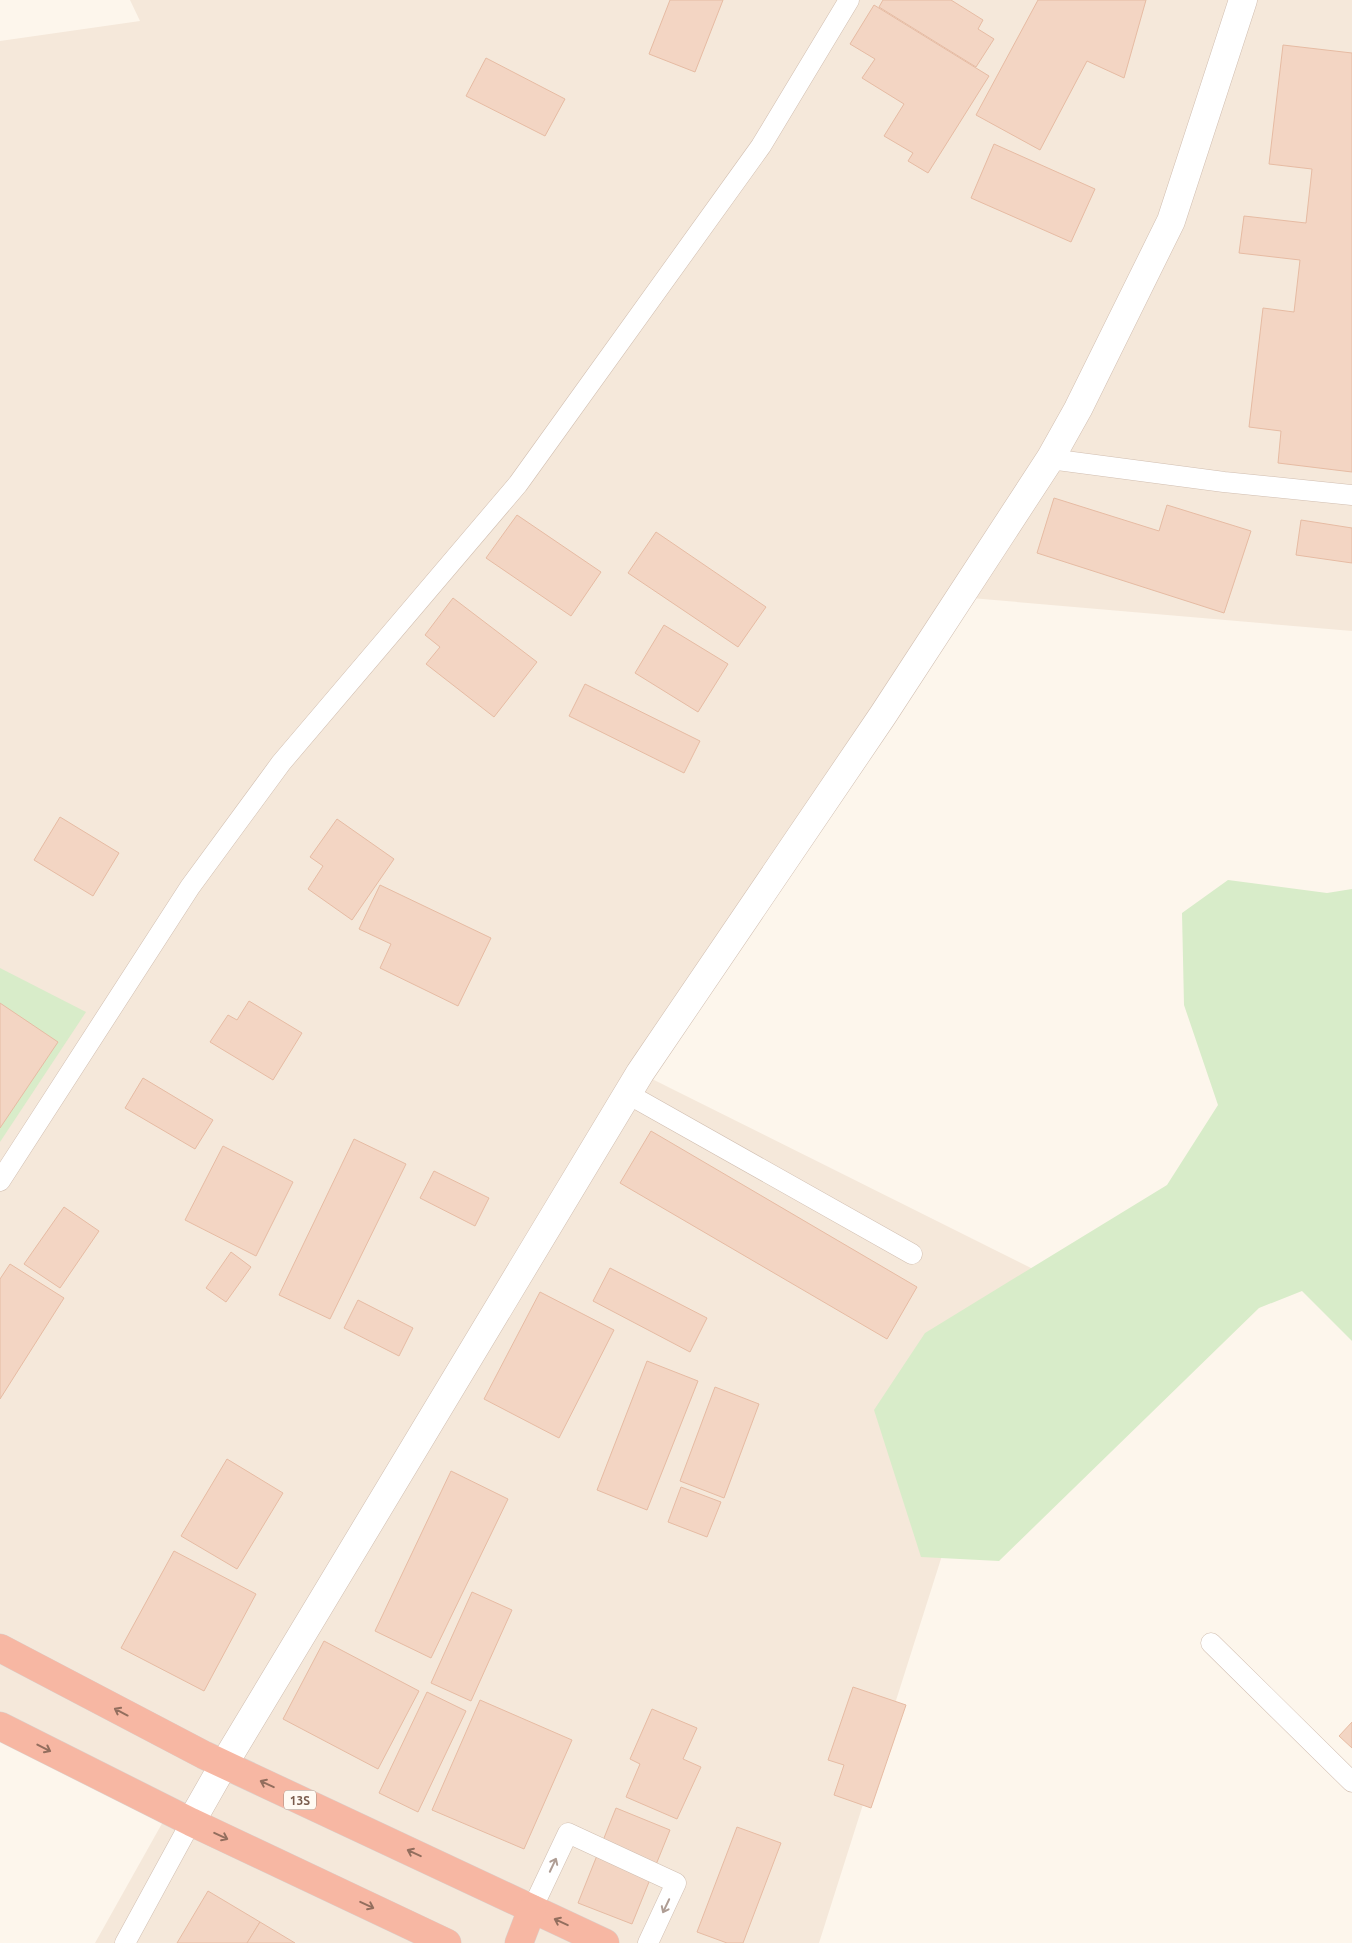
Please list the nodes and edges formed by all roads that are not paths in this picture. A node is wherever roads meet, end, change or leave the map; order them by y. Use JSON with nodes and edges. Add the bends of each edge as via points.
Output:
{"nodes":[{"id":1,"x":849,"y":0,"type":"edge"},
{"id":2,"x":1242,"y":0,"type":"edge"},
{"id":3,"x":1050,"y":459,"type":"junction"},
{"id":4,"x":1352,"y":495,"type":"edge"},
{"id":5,"x":628,"y":1094,"type":"junction"},
{"id":6,"x":0,"y":1181,"type":"edge"},
{"id":7,"x":912,"y":1254,"type":"dead end"},
{"id":8,"x":1211,"y":1643,"type":"dead end"},
{"id":9,"x":0,"y":1648,"type":"edge"},
{"id":10,"x":0,"y":1726,"type":"edge"},
{"id":11,"x":224,"y":1764,"type":"junction"},
{"id":12,"x":1352,"y":1782,"type":"edge"},
{"id":13,"x":191,"y":1822,"type":"junction"},
{"id":14,"x":532,"y":1909,"type":"junction"},
{"id":15,"x":125,"y":1943,"type":"edge"},
{"id":16,"x":447,"y":1943,"type":"edge"},
{"id":17,"x":519,"y":1943,"type":"edge"},
{"id":18,"x":605,"y":1943,"type":"edge"},
{"id":19,"x":648,"y":1943,"type":"edge"}],
"edges":[{"from":1,"to":6,"type":"lane","via":[[761,146],[518,484],[281,763],[190,887]]},
{"from":2,"to":3,"type":"street","via":[[1172,221]]},
{"from":3,"to":4,"type":"lane"},
{"from":3,"to":5,"type":"street","via":[[883,715]]},
{"from":5,"to":7,"type":"lane"},
{"from":5,"to":11,"type":"street"},
{"from":8,"to":12,"type":"lane"},
{"from":11,"to":9,"type":"highway","number":"13S","one_way":true},
{"from":10,"to":13,"type":"highway","one_way":true},
{"from":11,"to":13,"type":"street"},
{"from":14,"to":11,"type":"highway","number":"13S","one_way":true},
{"from":13,"to":15,"type":"lane"},
{"from":13,"to":16,"type":"highway","one_way":true},
{"from":14,"to":17,"type":"highway"},
{"from":18,"to":14,"type":"highway","number":"13S","one_way":true},
{"from":14,"to":19,"type":"lane","one_way":true,"via":[[568,1833],[676,1883]]}]}
